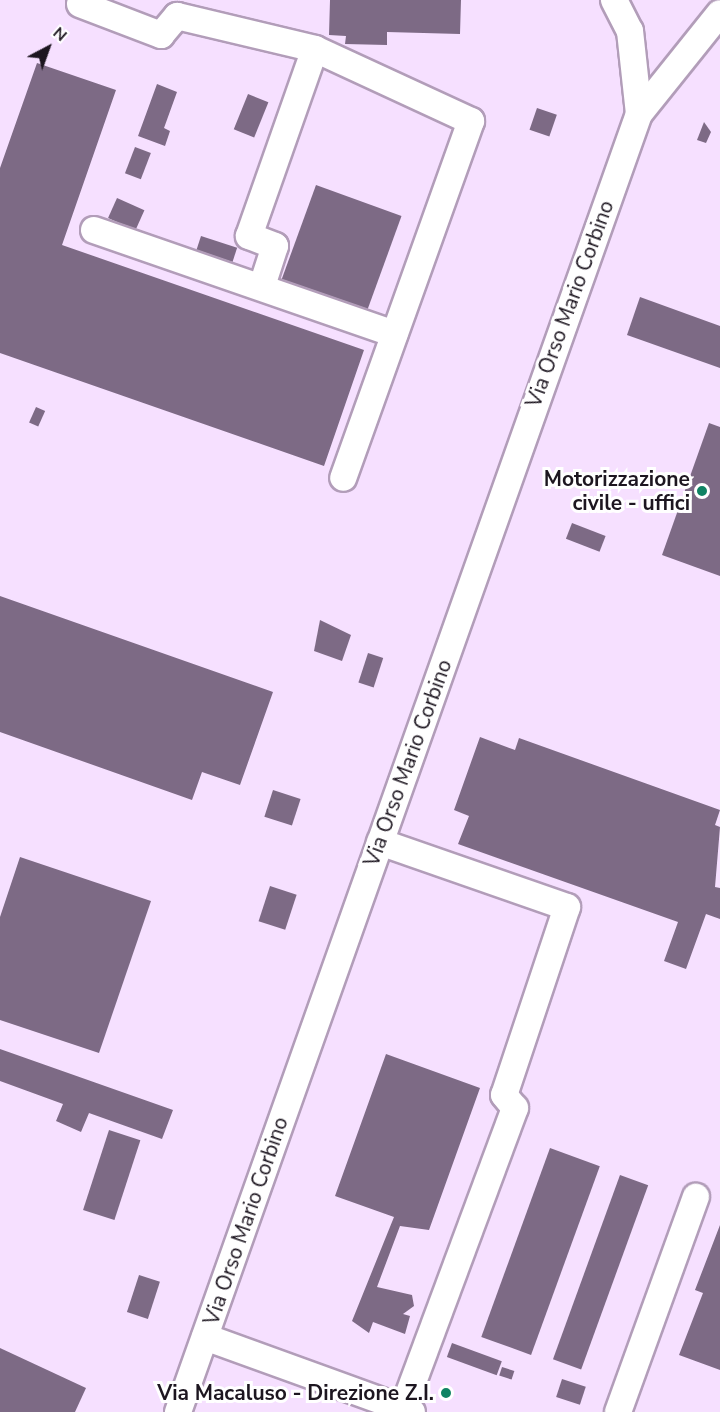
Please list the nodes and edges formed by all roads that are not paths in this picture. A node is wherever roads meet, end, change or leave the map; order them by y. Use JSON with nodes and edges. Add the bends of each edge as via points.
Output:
{"nodes":[{"id":1,"x":614,"y":0,"type":"edge"},
{"id":2,"x":80,"y":4,"type":"dead end"},
{"id":3,"x":720,"y":13,"type":"edge"},
{"id":4,"x":315,"y":49,"type":"junction"},
{"id":5,"x":639,"y":114,"type":"junction"},
{"id":6,"x":94,"y":230,"type":"dead end"},
{"id":7,"x":262,"y":286,"type":"junction"},
{"id":8,"x":395,"y":334,"type":"junction"},
{"id":9,"x":343,"y":478,"type":"dead end"},
{"id":10,"x":380,"y":842,"type":"junction"},
{"id":11,"x":696,"y":1197,"type":"dead end"},
{"id":12,"x":205,"y":1337,"type":"junction"},
{"id":13,"x":407,"y":1410,"type":"edge"},
{"id":14,"x":178,"y":1412,"type":"edge"},
{"id":15,"x":618,"y":1412,"type":"edge"}],
"edges":[{"from":1,"to":5,"type":"street","via":[[630,31]]},
{"from":2,"to":4,"type":"street","via":[[161,35],[177,16]]},
{"from":3,"to":5,"type":"street"},
{"from":4,"to":7,"type":"street","via":[[249,236],[275,246]]},
{"from":4,"to":8,"type":"street","via":[[471,121]]},
{"from":5,"to":10,"type":"street","name":"Via Orso Mario Corbino"},
{"from":6,"to":7,"type":"street"},
{"from":7,"to":8,"type":"street"},
{"from":8,"to":9,"type":"street"},
{"from":10,"to":12,"type":"street","name":"Via Orso Mario Corbino"},
{"from":10,"to":13,"type":"street","via":[[567,907],[504,1095],[515,1108]]},
{"from":11,"to":15,"type":"street"},
{"from":12,"to":13,"type":"street"},
{"from":12,"to":14,"type":"street","name":"Via Orso Mario Corbino"}]}
